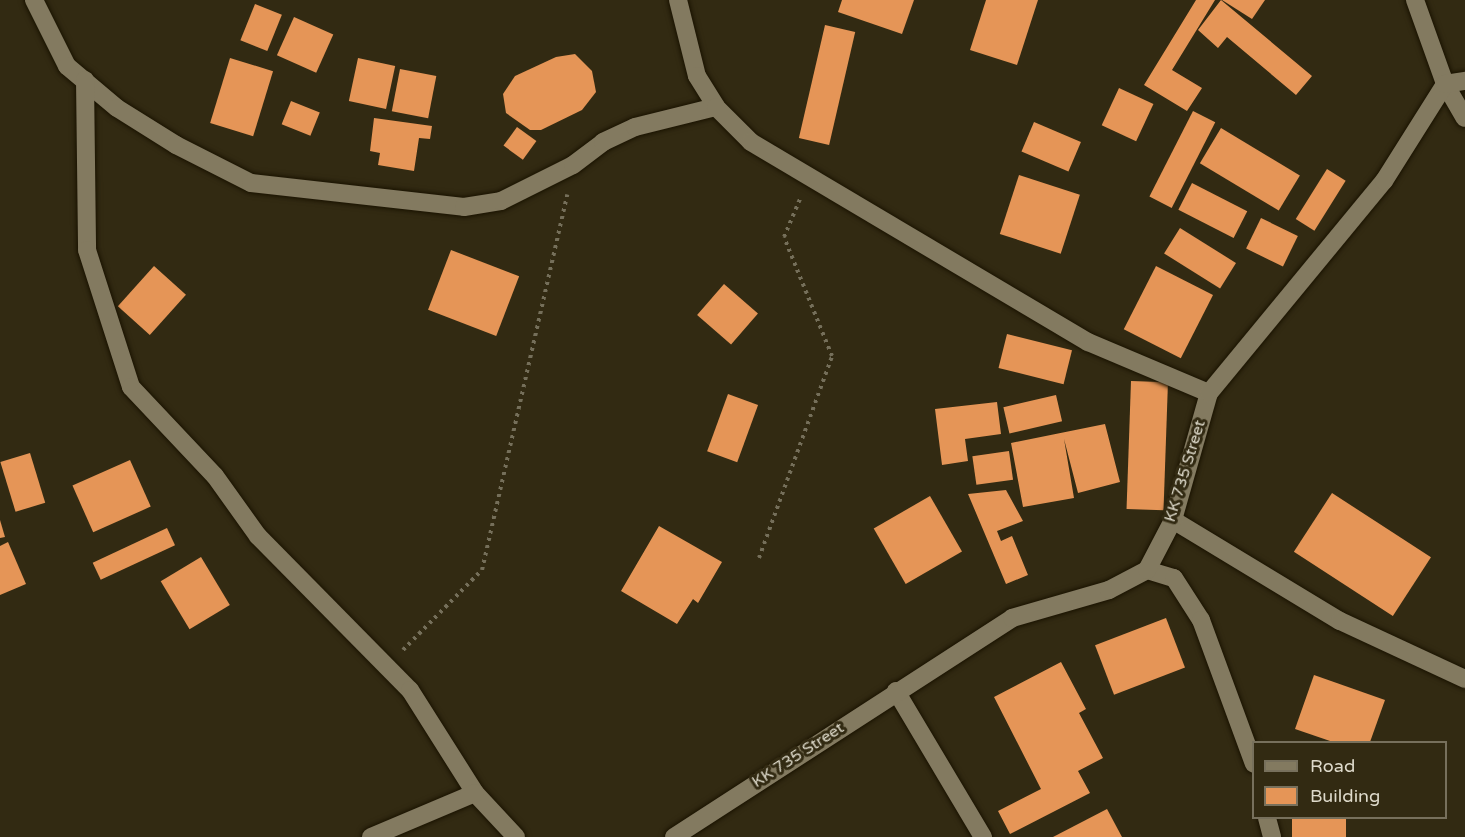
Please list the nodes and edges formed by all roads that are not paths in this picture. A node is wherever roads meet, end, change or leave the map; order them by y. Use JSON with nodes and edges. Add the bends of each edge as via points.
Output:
{"nodes":[{"id":1,"x":34,"y":0,"type":"edge"},
{"id":2,"x":678,"y":0,"type":"edge"},
{"id":3,"x":1415,"y":0,"type":"edge"},
{"id":4,"x":85,"y":80,"type":"junction"},
{"id":5,"x":1465,"y":81,"type":"edge"},
{"id":6,"x":1445,"y":84,"type":"junction"},
{"id":7,"x":716,"y":107,"type":"junction"},
{"id":8,"x":1465,"y":118,"type":"edge"},
{"id":9,"x":1209,"y":393,"type":"junction"},
{"id":10,"x":1173,"y":520,"type":"junction"},
{"id":11,"x":1147,"y":570,"type":"junction"},
{"id":12,"x":1465,"y":679,"type":"edge"},
{"id":13,"x":896,"y":691,"type":"junction"},
{"id":14,"x":1252,"y":759,"type":"edge"},
{"id":15,"x":475,"y":793,"type":"junction"},
{"id":16,"x":1267,"y":819,"type":"edge"},
{"id":17,"x":371,"y":837,"type":"edge"},
{"id":18,"x":516,"y":837,"type":"edge"},
{"id":19,"x":674,"y":837,"type":"edge"},
{"id":20,"x":983,"y":837,"type":"edge"},
{"id":21,"x":1272,"y":837,"type":"edge"}],
"edges":[{"from":1,"to":4,"type":"street","via":[[68,66]]},
{"from":2,"to":7,"type":"street","via":[[697,76]]},
{"from":3,"to":6,"type":"street"},
{"from":4,"to":7,"type":"street","via":[[117,108],[176,145],[251,183],[464,207],[501,201],[573,165],[603,141],[635,126]]},
{"from":4,"to":15,"type":"street","via":[[87,250],[131,387],[215,477],[258,536],[410,690]]},
{"from":5,"to":6,"type":"street"},
{"from":6,"to":8,"type":"street"},
{"from":6,"to":9,"type":"street","name":"KK 735 Street","via":[[1384,181]]},
{"from":7,"to":9,"type":"street","via":[[751,141],[1088,342]]},
{"from":9,"to":10,"type":"street","name":"KK 735 Street"},
{"from":10,"to":11,"type":"street","name":"KK 735 Street"},
{"from":10,"to":12,"type":"street","via":[[1341,621]]},
{"from":11,"to":13,"type":"street","name":"KK 735 Street","via":[[1109,590],[1012,618]]},
{"from":11,"to":14,"type":"street","via":[[1174,579],[1201,620]]},
{"from":13,"to":19,"type":"street","name":"KK 735 Street"},
{"from":13,"to":20,"type":"street"},
{"from":15,"to":17,"type":"street"},
{"from":15,"to":18,"type":"street"},
{"from":16,"to":21,"type":"street"}]}
